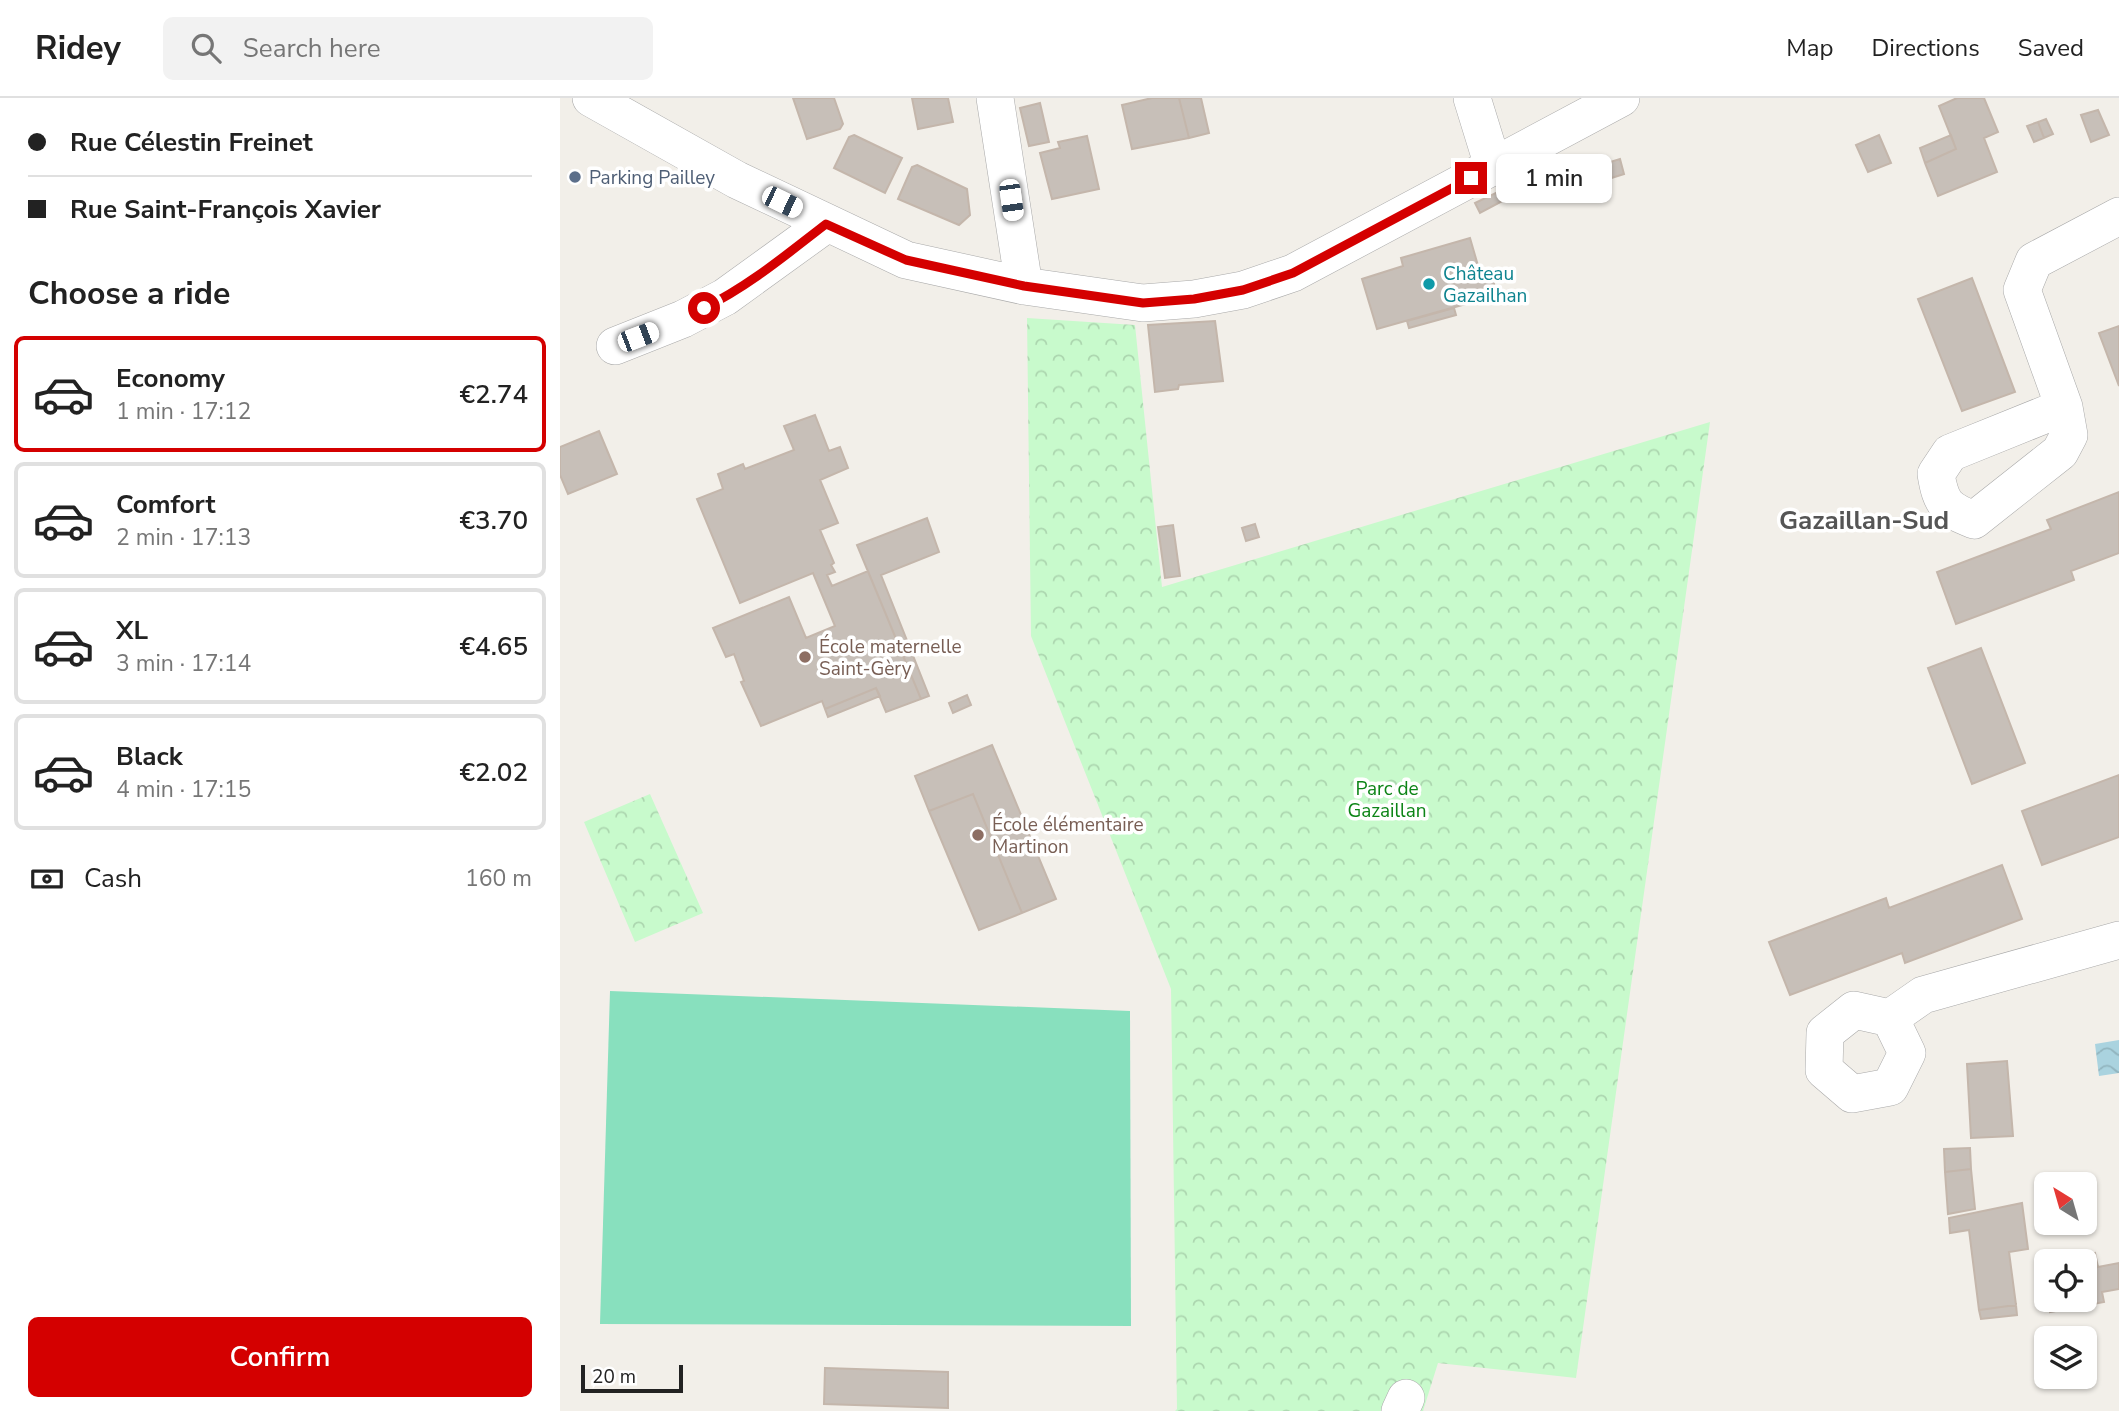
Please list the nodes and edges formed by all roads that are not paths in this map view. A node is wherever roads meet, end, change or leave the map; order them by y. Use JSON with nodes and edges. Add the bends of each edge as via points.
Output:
{"nodes":[{"id":1,"x":591,"y":98,"type":"edge"},
{"id":2,"x":995,"y":98,"type":"edge"},
{"id":3,"x":1472,"y":98,"type":"edge"},
{"id":4,"x":1621,"y":98,"type":"edge"},
{"id":5,"x":1493,"y":166,"type":"junction"},
{"id":6,"x":2119,"y":216,"type":"edge"},
{"id":7,"x":826,"y":224,"type":"junction"},
{"id":8,"x":1024,"y":286,"type":"junction"},
{"id":9,"x":615,"y":346,"type":"dead end"},
{"id":10,"x":2064,"y":407,"type":"dead end"},
{"id":11,"x":2119,"y":940,"type":"edge"},
{"id":12,"x":1891,"y":1018,"type":"dead end"}],
"edges":[{"from":1,"to":7,"type":"street"},
{"from":2,"to":8,"type":"street"},
{"from":3,"to":5,"type":"street"},
{"from":4,"to":5,"type":"street"},
{"from":5,"to":8,"type":"street","via":[[1293,273],[1243,290],[1143,303]]},
{"from":6,"to":10,"type":"street","via":[[2034,261],[2022,290]]},
{"from":7,"to":8,"type":"street","via":[[906,260]]},
{"from":7,"to":9,"type":"street","via":[[725,298]]},
{"from":11,"to":12,"type":"street","via":[[1923,995]]}]}
